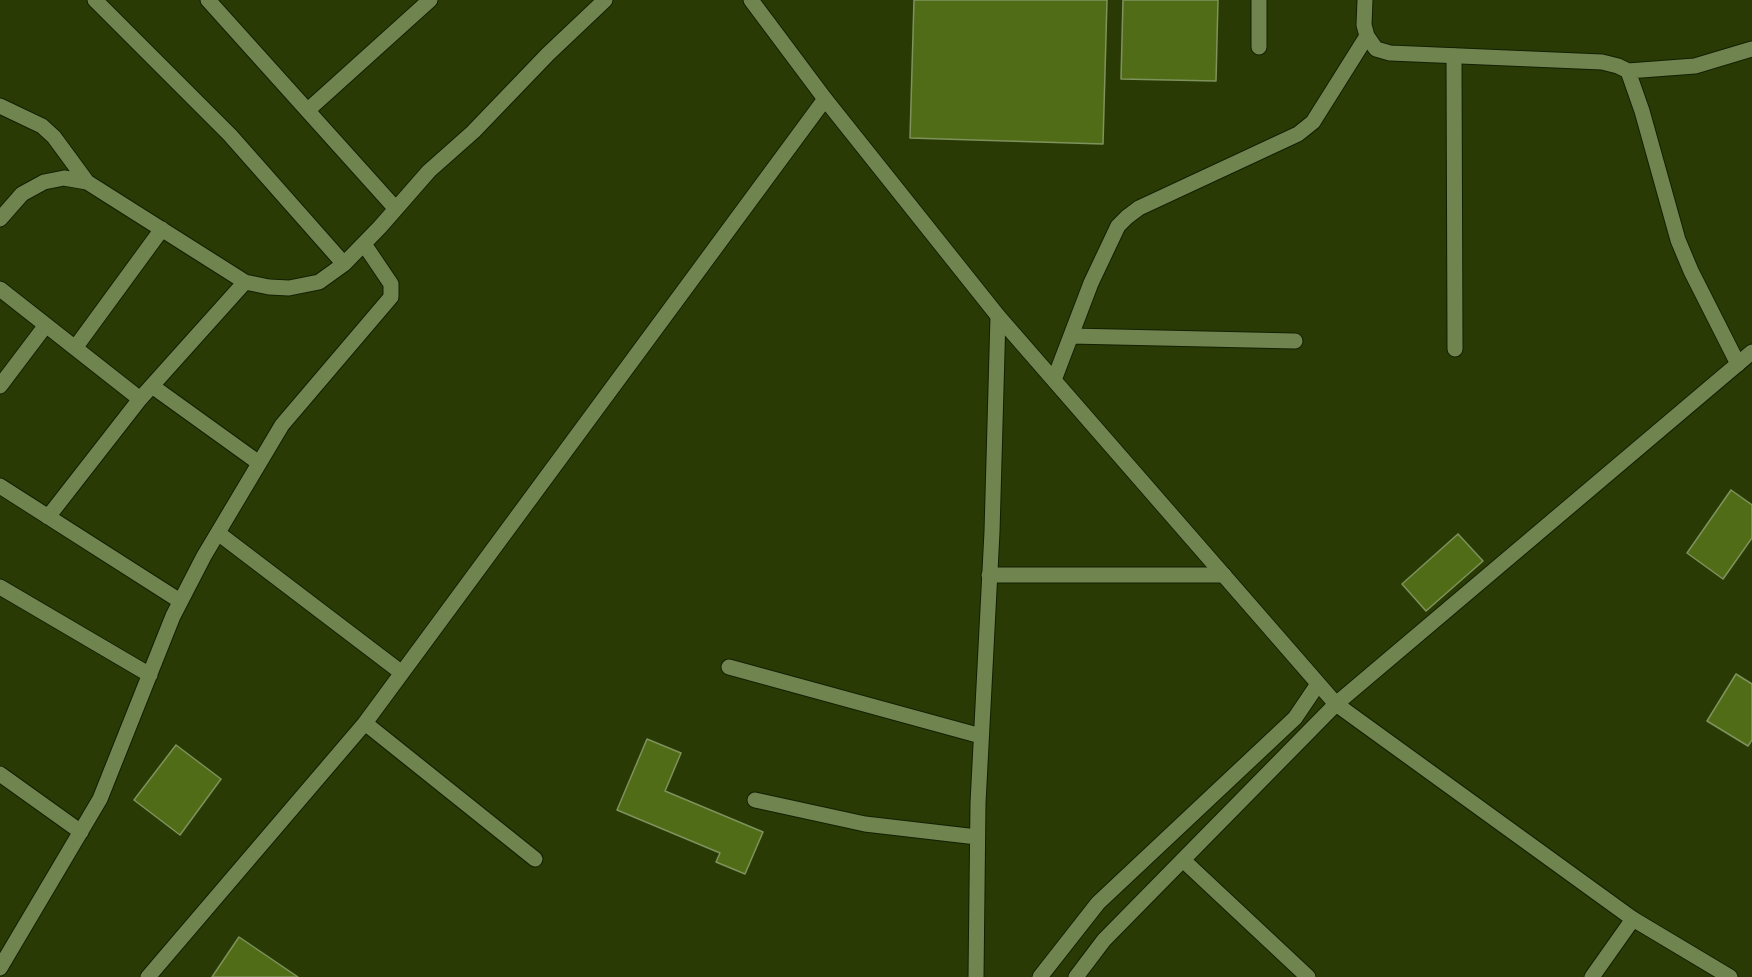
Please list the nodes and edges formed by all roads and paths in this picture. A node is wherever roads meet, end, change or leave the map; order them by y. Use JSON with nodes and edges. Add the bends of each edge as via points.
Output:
{"nodes":[{"id":1,"x":95,"y":0,"type":"edge"},
{"id":2,"x":208,"y":0,"type":"edge"},
{"id":3,"x":430,"y":0,"type":"edge"},
{"id":4,"x":605,"y":0,"type":"edge"},
{"id":5,"x":751,"y":0,"type":"edge"},
{"id":6,"x":1259,"y":0,"type":"edge"},
{"id":7,"x":1365,"y":0,"type":"edge"},
{"id":8,"x":1367,"y":36,"type":"junction"},
{"id":9,"x":1258,"y":47,"type":"dead end"},
{"id":10,"x":1752,"y":49,"type":"edge"},
{"id":11,"x":1454,"y":56,"type":"junction"},
{"id":12,"x":1628,"y":71,"type":"junction"},
{"id":13,"x":825,"y":99,"type":"junction"},
{"id":14,"x":0,"y":106,"type":"edge"},
{"id":15,"x":308,"y":110,"type":"junction"},
{"id":16,"x":87,"y":182,"type":"junction"},
{"id":17,"x":396,"y":209,"type":"junction"},
{"id":18,"x":0,"y":219,"type":"edge"},
{"id":19,"x":162,"y":229,"type":"junction"},
{"id":20,"x":364,"y":244,"type":"junction"},
{"id":21,"x":344,"y":264,"type":"junction"},
{"id":22,"x":245,"y":282,"type":"junction"},
{"id":23,"x":0,"y":289,"type":"edge"},
{"id":24,"x":998,"y":316,"type":"junction"},
{"id":25,"x":46,"y":325,"type":"junction"},
{"id":26,"x":1071,"y":336,"type":"junction"},
{"id":27,"x":1295,"y":341,"type":"dead end"},
{"id":28,"x":75,"y":348,"type":"junction"},
{"id":29,"x":1455,"y":350,"type":"dead end"},
{"id":30,"x":1752,"y":352,"type":"edge"},
{"id":31,"x":1738,"y":364,"type":"junction"},
{"id":32,"x":1054,"y":380,"type":"junction"},
{"id":33,"x":0,"y":386,"type":"edge"},
{"id":34,"x":152,"y":386,"type":"junction"},
{"id":35,"x":140,"y":399,"type":"junction"},
{"id":36,"x":260,"y":463,"type":"junction"},
{"id":37,"x":0,"y":486,"type":"edge"},
{"id":38,"x":48,"y":516,"type":"junction"},
{"id":39,"x":218,"y":533,"type":"junction"},
{"id":40,"x":989,"y":575,"type":"junction"},
{"id":41,"x":1224,"y":575,"type":"junction"},
{"id":42,"x":0,"y":587,"type":"edge"},
{"id":43,"x":180,"y":602,"type":"junction"},
{"id":44,"x":729,"y":667,"type":"dead end"},
{"id":45,"x":402,"y":673,"type":"junction"},
{"id":46,"x":150,"y":675,"type":"junction"},
{"id":47,"x":1318,"y":684,"type":"junction"},
{"id":48,"x":1336,"y":704,"type":"junction"},
{"id":49,"x":365,"y":723,"type":"junction"},
{"id":50,"x":981,"y":736,"type":"junction"},
{"id":51,"x":0,"y":774,"type":"edge"},
{"id":52,"x":755,"y":800,"type":"dead end"},
{"id":53,"x":81,"y":832,"type":"junction"},
{"id":54,"x":978,"y":837,"type":"junction"},
{"id":55,"x":535,"y":859,"type":"dead end"},
{"id":56,"x":1183,"y":860,"type":"junction"},
{"id":57,"x":1633,"y":918,"type":"junction"},
{"id":58,"x":0,"y":968,"type":"edge"},
{"id":59,"x":148,"y":977,"type":"edge"},
{"id":60,"x":976,"y":977,"type":"edge"},
{"id":61,"x":1040,"y":977,"type":"edge"},
{"id":62,"x":1076,"y":977,"type":"edge"},
{"id":63,"x":1308,"y":977,"type":"edge"},
{"id":64,"x":1592,"y":977,"type":"edge"},
{"id":65,"x":1730,"y":977,"type":"edge"}],
"edges":[{"from":1,"to":21,"type":"street","via":[[230,135]]},
{"from":2,"to":15,"type":"street"},
{"from":3,"to":15,"type":"street"},
{"from":4,"to":17,"type":"street","via":[[429,171]]},
{"from":5,"to":13,"type":"street"},
{"from":6,"to":9,"type":"street"},
{"from":7,"to":8,"type":"street"},
{"from":8,"to":11,"type":"street","via":[[1376,49],[1390,53]]},
{"from":8,"to":26,"type":"street","via":[[1313,122],[1298,134],[1126,217],[1091,283]]},
{"from":10,"to":12,"type":"street","via":[[1695,66]]},
{"from":11,"to":12,"type":"street","via":[[1602,62]]},
{"from":11,"to":29,"type":"street"},
{"from":12,"to":31,"type":"street","via":[[1678,240]]},
{"from":13,"to":24,"type":"street"},
{"from":13,"to":45,"type":"street"},
{"from":14,"to":16,"type":"street","via":[[42,126]]},
{"from":15,"to":17,"type":"street"},
{"from":16,"to":18,"type":"street","via":[[64,178],[44,182],[22,194]]},
{"from":16,"to":19,"type":"street"},
{"from":17,"to":20,"type":"street"},
{"from":19,"to":22,"type":"street"},
{"from":19,"to":28,"type":"street"},
{"from":20,"to":21,"type":"street"},
{"from":20,"to":36,"type":"street","via":[[391,284],[391,297],[282,425]]},
{"from":21,"to":22,"type":"street","via":[[319,282],[289,288]]},
{"from":22,"to":34,"type":"street"},
{"from":23,"to":25,"type":"street"},
{"from":24,"to":32,"type":"street"},
{"from":24,"to":40,"type":"street"},
{"from":25,"to":28,"type":"street"},
{"from":25,"to":33,"type":"street"},
{"from":26,"to":27,"type":"street"},
{"from":26,"to":32,"type":"street"},
{"from":28,"to":35,"type":"street"},
{"from":30,"to":31,"type":"street"},
{"from":31,"to":48,"type":"street"},
{"from":32,"to":41,"type":"street"},
{"from":34,"to":35,"type":"street"},
{"from":34,"to":36,"type":"street"},
{"from":35,"to":38,"type":"street"},
{"from":36,"to":39,"type":"street"},
{"from":37,"to":38,"type":"street"},
{"from":38,"to":43,"type":"street"},
{"from":39,"to":43,"type":"street"},
{"from":39,"to":45,"type":"street"},
{"from":40,"to":41,"type":"street"},
{"from":40,"to":50,"type":"street"},
{"from":41,"to":47,"type":"street"},
{"from":42,"to":46,"type":"street"},
{"from":43,"to":46,"type":"street"},
{"from":44,"to":50,"type":"street"},
{"from":45,"to":49,"type":"street"},
{"from":46,"to":53,"type":"street","via":[[100,799]]},
{"from":47,"to":48,"type":"street"},
{"from":47,"to":61,"type":"street","via":[[1295,718],[1098,903]]},
{"from":48,"to":56,"type":"street"},
{"from":48,"to":57,"type":"street"},
{"from":49,"to":55,"type":"street"},
{"from":49,"to":59,"type":"street"},
{"from":50,"to":54,"type":"street"},
{"from":51,"to":53,"type":"street"},
{"from":52,"to":54,"type":"street","via":[[865,824]]},
{"from":53,"to":58,"type":"street"},
{"from":54,"to":60,"type":"street"},
{"from":56,"to":62,"type":"street","via":[[1104,940]]},
{"from":56,"to":63,"type":"street"},
{"from":57,"to":64,"type":"street"},
{"from":57,"to":65,"type":"street"}]}
